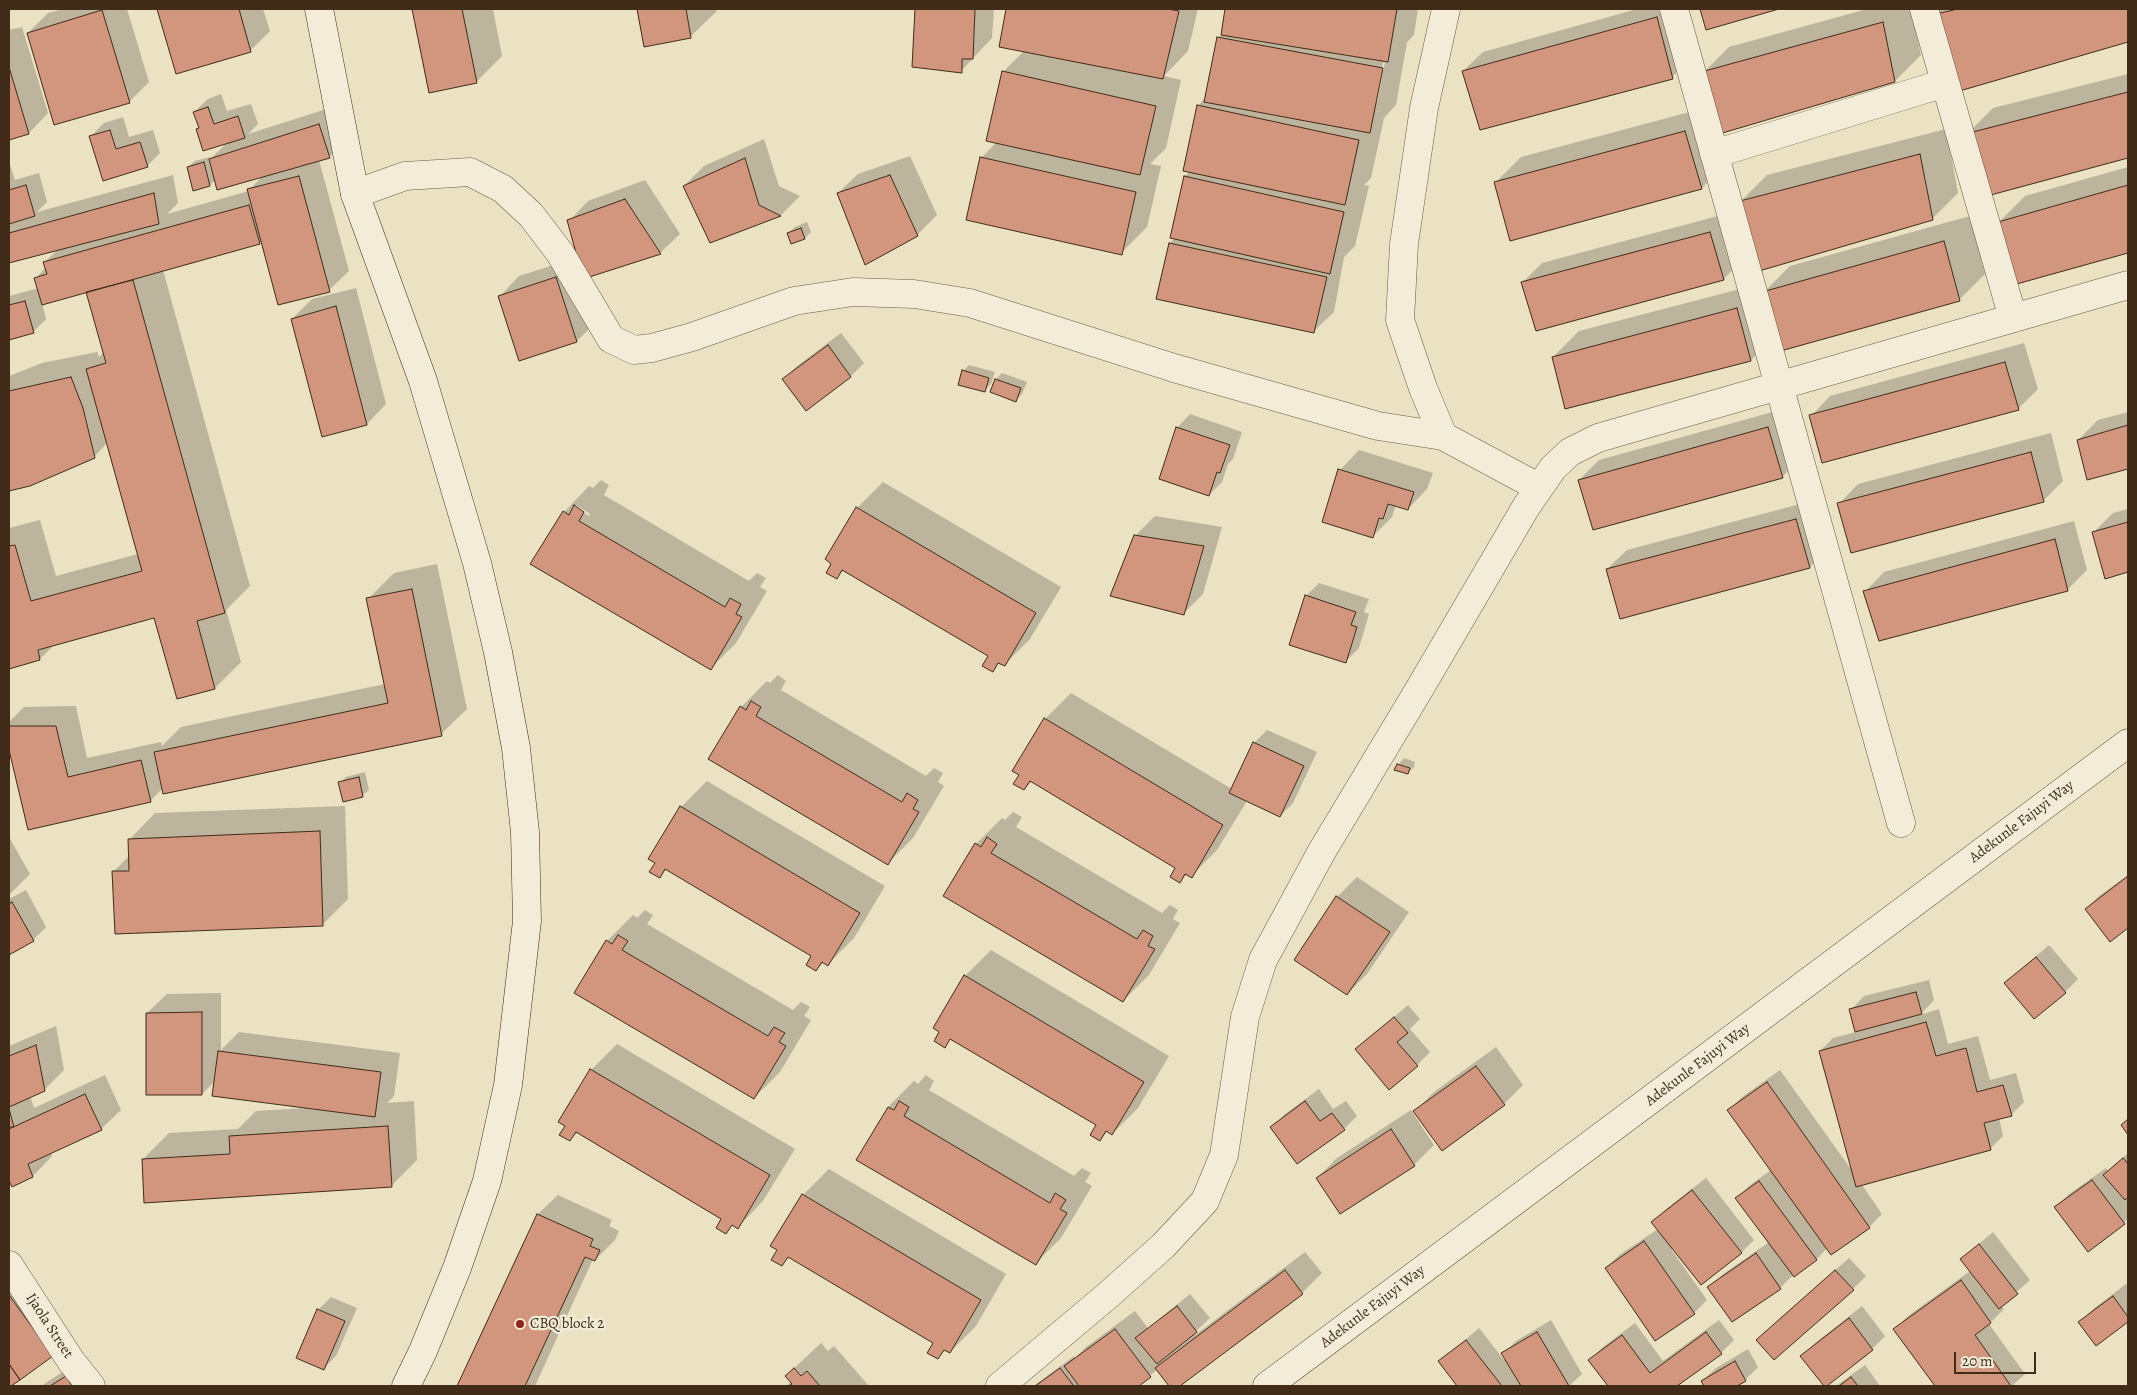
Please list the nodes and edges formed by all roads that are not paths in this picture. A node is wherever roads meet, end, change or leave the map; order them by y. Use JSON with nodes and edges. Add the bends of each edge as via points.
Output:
{"nodes":[{"id":1,"x":319,"y":9,"type":"edge"},
{"id":2,"x":1446,"y":9,"type":"edge"},
{"id":3,"x":1674,"y":9,"type":"edge"},
{"id":4,"x":1924,"y":9,"type":"edge"},
{"id":5,"x":1945,"y":83,"type":"junction"},
{"id":6,"x":1714,"y":154,"type":"junction"},
{"id":7,"x":355,"y":194,"type":"junction"},
{"id":8,"x":2128,"y":285,"type":"edge"},
{"id":9,"x":2013,"y":318,"type":"junction"},
{"id":10,"x":1779,"y":386,"type":"junction"},
{"id":11,"x":1443,"y":436,"type":"junction"},
{"id":12,"x":1538,"y":487,"type":"junction"},
{"id":13,"x":2128,"y":743,"type":"edge"},
{"id":14,"x":1901,"y":823,"type":"dead end"},
{"id":15,"x":9,"y":1265,"type":"edge"},
{"id":16,"x":91,"y":1386,"type":"edge"},
{"id":17,"x":406,"y":1386,"type":"edge"},
{"id":18,"x":1000,"y":1386,"type":"edge"},
{"id":19,"x":1267,"y":1386,"type":"edge"}],
"edges":[{"from":1,"to":7,"type":"street"},
{"from":2,"to":11,"type":"street","via":[[1424,108],[1404,244],[1400,320]]},
{"from":3,"to":6,"type":"street"},
{"from":4,"to":5,"type":"street"},
{"from":5,"to":6,"type":"street"},
{"from":5,"to":9,"type":"street"},
{"from":6,"to":10,"type":"street"},
{"from":7,"to":11,"type":"street","via":[[406,176],[470,172],[503,189],[531,215],[560,253],[611,339],[634,350],[692,337],[794,301],[853,292],[914,294],[970,303],[1174,368],[1378,426]]},
{"from":7,"to":17,"type":"street","via":[[422,381],[476,563],[498,652],[516,748],[525,832],[526,920],[508,1085],[487,1181],[453,1277]]},
{"from":8,"to":9,"type":"street"},
{"from":9,"to":10,"type":"street"},
{"from":10,"to":12,"type":"street","via":[[1598,438],[1570,452]]},
{"from":10,"to":14,"type":"street"},
{"from":11,"to":12,"type":"street"},
{"from":12,"to":18,"type":"street","via":[[1322,850],[1263,960],[1246,1017],[1224,1155],[1205,1201],[1156,1252]]},
{"from":13,"to":19,"type":"street","name":"Adekunle Fajuyi Way"},
{"from":15,"to":16,"type":"street","name":"Ijaola Street"}]}
